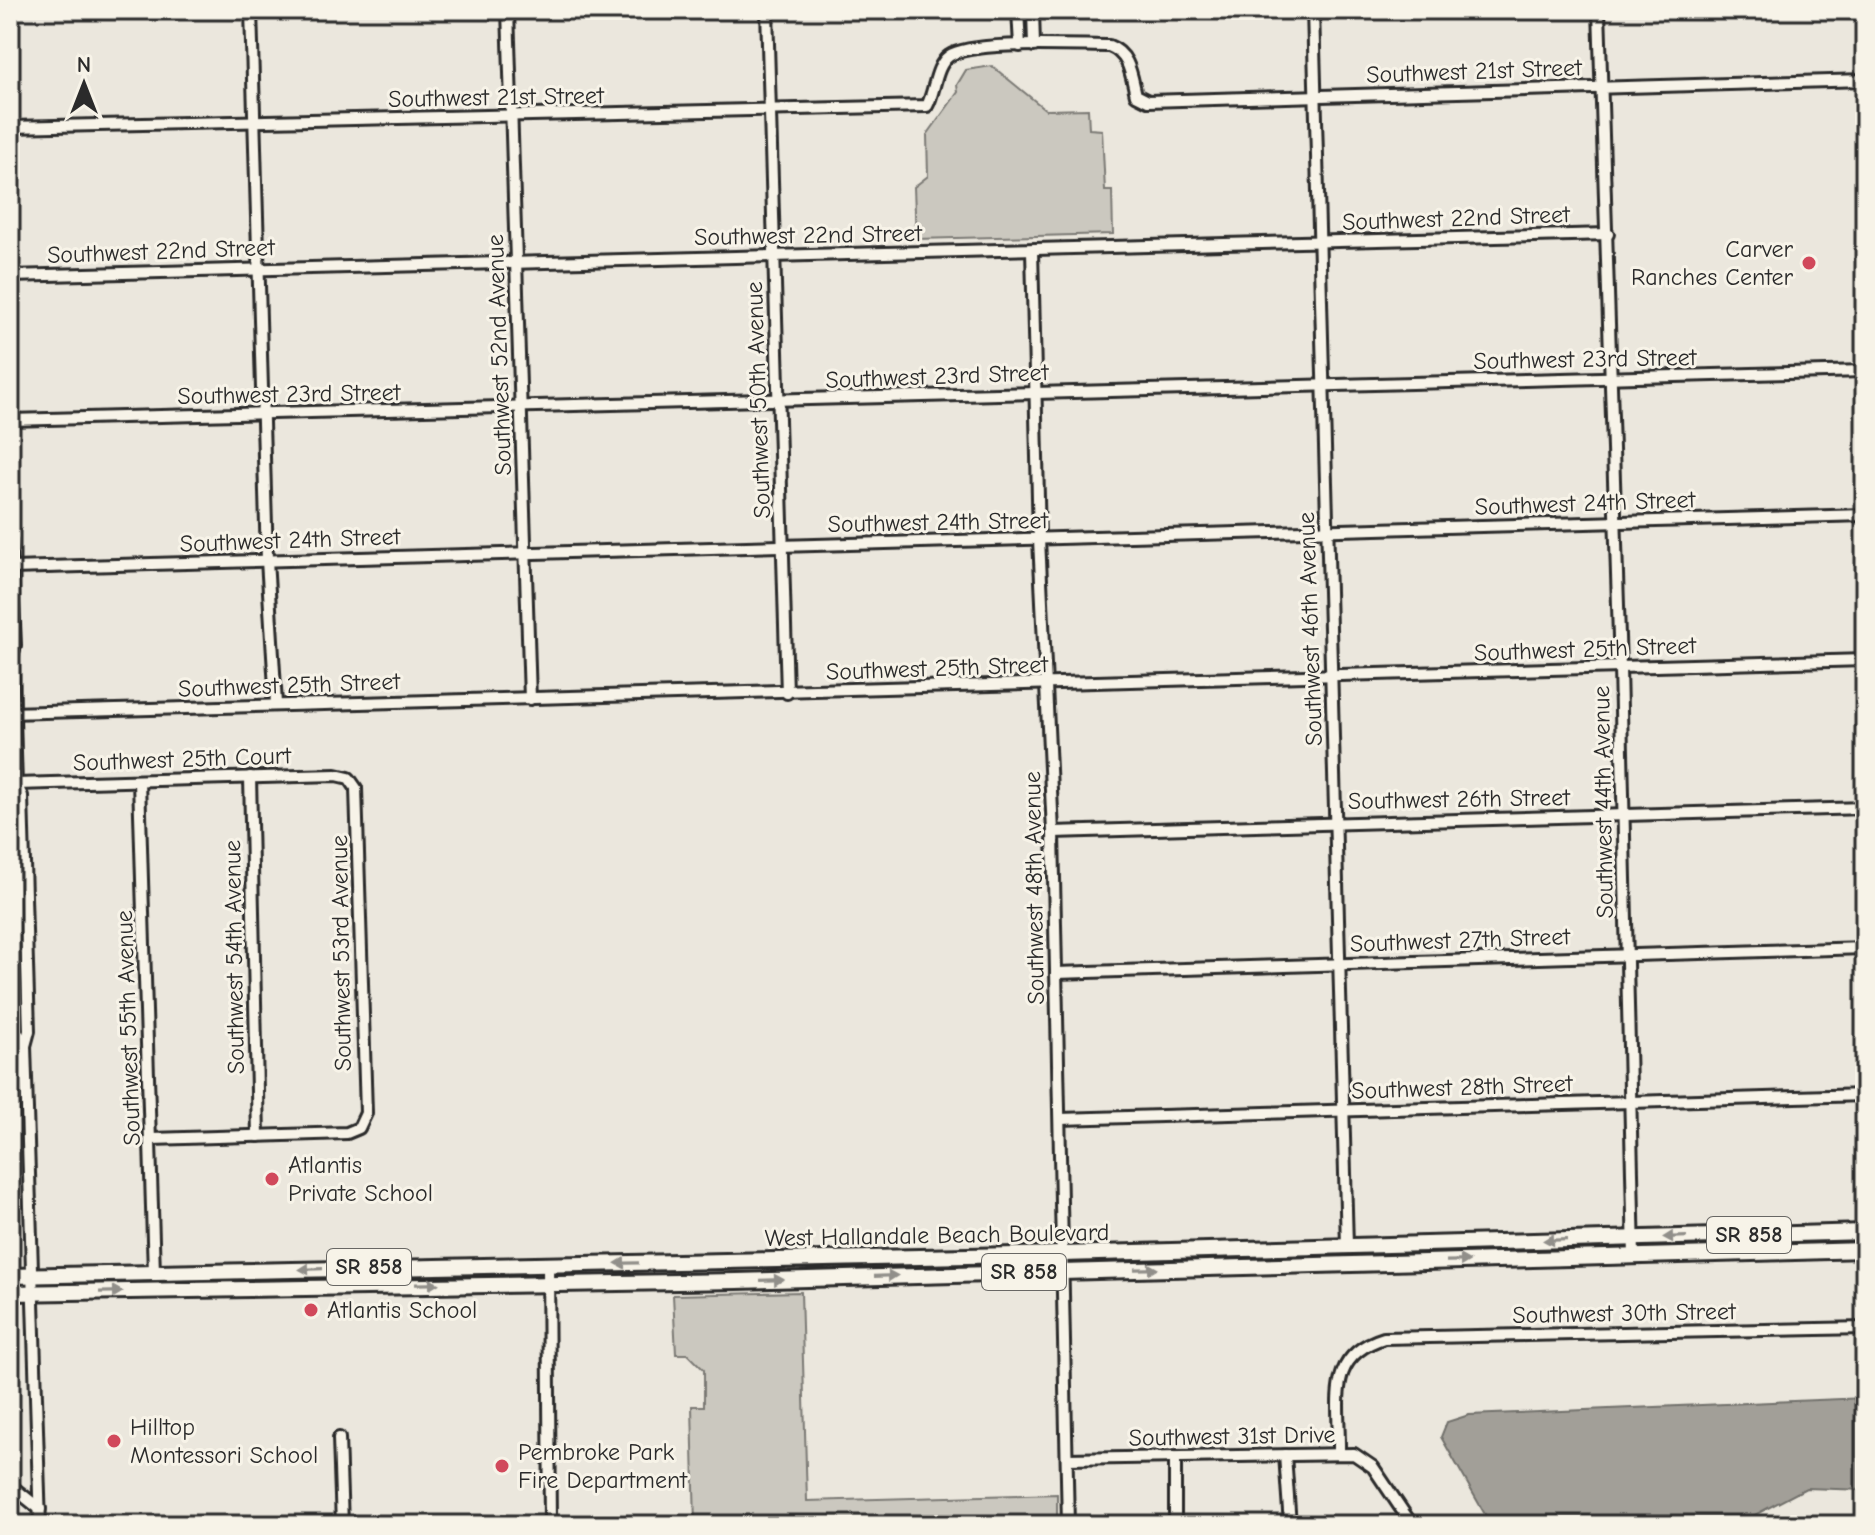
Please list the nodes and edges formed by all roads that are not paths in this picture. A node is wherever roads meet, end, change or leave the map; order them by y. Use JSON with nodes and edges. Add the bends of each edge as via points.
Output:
{"nodes":[{"id":1,"x":251,"y":10,"type":"edge"},
{"id":2,"x":508,"y":10,"type":"edge"},
{"id":3,"x":767,"y":10,"type":"edge"},
{"id":4,"x":1018,"y":10,"type":"edge"},
{"id":5,"x":1033,"y":10,"type":"edge"},
{"id":6,"x":1313,"y":10,"type":"edge"},
{"id":7,"x":1599,"y":10,"type":"edge"},
{"id":8,"x":1020,"y":46,"type":"junction"},
{"id":9,"x":1034,"y":46,"type":"junction"},
{"id":10,"x":1865,"y":80,"type":"edge"},
{"id":11,"x":1601,"y":86,"type":"junction"},
{"id":12,"x":1315,"y":98,"type":"junction"},
{"id":13,"x":770,"y":110,"type":"junction"},
{"id":14,"x":511,"y":118,"type":"junction"},
{"id":15,"x":253,"y":122,"type":"junction"},
{"id":16,"x":10,"y":127,"type":"edge"},
{"id":17,"x":1608,"y":234,"type":"junction"},
{"id":18,"x":1321,"y":242,"type":"junction"},
{"id":19,"x":1032,"y":250,"type":"junction"},
{"id":20,"x":774,"y":256,"type":"junction"},
{"id":21,"x":516,"y":263,"type":"junction"},
{"id":22,"x":257,"y":269,"type":"junction"},
{"id":23,"x":10,"y":276,"type":"edge"},
{"id":24,"x":1865,"y":371,"type":"edge"},
{"id":25,"x":1612,"y":379,"type":"junction"},
{"id":26,"x":1324,"y":385,"type":"junction"},
{"id":27,"x":1036,"y":393,"type":"junction"},
{"id":28,"x":778,"y":400,"type":"junction"},
{"id":29,"x":520,"y":408,"type":"junction"},
{"id":30,"x":263,"y":415,"type":"junction"},
{"id":31,"x":10,"y":420,"type":"edge"},
{"id":32,"x":1865,"y":515,"type":"edge"},
{"id":33,"x":1616,"y":523,"type":"junction"},
{"id":34,"x":1327,"y":531,"type":"junction"},
{"id":35,"x":1039,"y":539,"type":"junction"},
{"id":36,"x":10,"y":541,"type":"edge"},
{"id":37,"x":782,"y":546,"type":"junction"},
{"id":38,"x":525,"y":553,"type":"junction"},
{"id":39,"x":267,"y":560,"type":"junction"},
{"id":40,"x":12,"y":568,"type":"edge"},
{"id":41,"x":11,"y":655,"type":"edge"},
{"id":42,"x":1865,"y":660,"type":"edge"},
{"id":43,"x":1620,"y":668,"type":"junction"},
{"id":44,"x":1331,"y":676,"type":"junction"},
{"id":45,"x":1049,"y":685,"type":"junction"},
{"id":46,"x":787,"y":693,"type":"junction"},
{"id":47,"x":530,"y":699,"type":"junction"},
{"id":48,"x":276,"y":704,"type":"junction"},
{"id":49,"x":13,"y":713,"type":"edge"},
{"id":50,"x":250,"y":777,"type":"junction"},
{"id":51,"x":349,"y":778,"type":"joint"},
{"id":52,"x":139,"y":781,"type":"junction"},
{"id":53,"x":16,"y":784,"type":"junction"},
{"id":54,"x":1865,"y":808,"type":"edge"},
{"id":55,"x":1624,"y":816,"type":"junction"},
{"id":56,"x":1335,"y":821,"type":"junction"},
{"id":57,"x":1053,"y":832,"type":"junction"},
{"id":58,"x":16,"y":879,"type":"edge"},
{"id":59,"x":1865,"y":948,"type":"edge"},
{"id":60,"x":1627,"y":955,"type":"junction"},
{"id":61,"x":1339,"y":964,"type":"junction"},
{"id":62,"x":1056,"y":973,"type":"junction"},
{"id":63,"x":10,"y":1046,"type":"edge"},
{"id":64,"x":25,"y":1046,"type":"junction"},
{"id":65,"x":1865,"y":1095,"type":"edge"},
{"id":66,"x":1630,"y":1102,"type":"junction"},
{"id":67,"x":1343,"y":1110,"type":"junction"},
{"id":68,"x":1060,"y":1119,"type":"junction"},
{"id":69,"x":258,"y":1136,"type":"junction"},
{"id":70,"x":152,"y":1139,"type":"junction"},
{"id":71,"x":1865,"y":1232,"type":"edge"},
{"id":72,"x":1633,"y":1238,"type":"junction"},
{"id":73,"x":1441,"y":1244,"type":"junction"},
{"id":74,"x":1347,"y":1246,"type":"junction"},
{"id":75,"x":1865,"y":1250,"type":"edge"},
{"id":76,"x":1062,"y":1254,"type":"junction"},
{"id":77,"x":1634,"y":1257,"type":"junction"},
{"id":78,"x":705,"y":1262,"type":"junction"},
{"id":79,"x":548,"y":1264,"type":"junction"},
{"id":80,"x":1350,"y":1264,"type":"junction"},
{"id":81,"x":1240,"y":1267,"type":"junction"},
{"id":82,"x":1063,"y":1271,"type":"junction"},
{"id":83,"x":154,"y":1273,"type":"junction"},
{"id":84,"x":33,"y":1275,"type":"junction"},
{"id":85,"x":10,"y":1276,"type":"edge"},
{"id":86,"x":737,"y":1281,"type":"junction"},
{"id":87,"x":548,"y":1282,"type":"junction"},
{"id":88,"x":10,"y":1293,"type":"edge"},
{"id":89,"x":33,"y":1293,"type":"junction"},
{"id":90,"x":1865,"y":1328,"type":"edge"},
{"id":91,"x":339,"y":1438,"type":"dead end"},
{"id":92,"x":1339,"y":1453,"type":"junction"},
{"id":93,"x":1285,"y":1455,"type":"junction"},
{"id":94,"x":1067,"y":1459,"type":"junction"},
{"id":95,"x":1175,"y":1459,"type":"junction"},
{"id":96,"x":10,"y":1485,"type":"edge"},
{"id":97,"x":40,"y":1509,"type":"junction"},
{"id":98,"x":40,"y":1525,"type":"edge"},
{"id":99,"x":342,"y":1525,"type":"edge"},
{"id":100,"x":550,"y":1525,"type":"edge"},
{"id":101,"x":1068,"y":1525,"type":"edge"},
{"id":102,"x":1175,"y":1525,"type":"edge"},
{"id":103,"x":1290,"y":1525,"type":"edge"},
{"id":104,"x":1412,"y":1525,"type":"edge"}],
"edges":[{"from":1,"to":15,"type":"street"},
{"from":2,"to":14,"type":"street","name":"Southwest 52nd Avenue"},
{"from":3,"to":13,"type":"street","name":"Southwest 50th Avenue"},
{"from":4,"to":8,"type":"street"},
{"from":5,"to":9,"type":"street"},
{"from":6,"to":12,"type":"street","name":"Southwest 46th Avenue"},
{"from":7,"to":11,"type":"street","name":"Southwest 44th Avenue"},
{"from":8,"to":9,"type":"street"},
{"from":8,"to":13,"type":"street","name":"Southwest 21st Street","via":[[967,49],[948,56],[927,106]]},
{"from":9,"to":12,"type":"street","name":"Southwest 21st Street","via":[[1119,50],[1127,59],[1136,95],[1148,101]]},
{"from":10,"to":11,"type":"street","name":"Southwest 21st Street"},
{"from":11,"to":12,"type":"street","name":"Southwest 21st Street"},
{"from":11,"to":17,"type":"street","name":"Southwest 44th Avenue"},
{"from":12,"to":18,"type":"street","name":"Southwest 46th Avenue"},
{"from":13,"to":14,"type":"street","name":"Southwest 21st Street"},
{"from":13,"to":20,"type":"street","name":"Southwest 50th Avenue"},
{"from":14,"to":15,"type":"street","name":"Southwest 21st Street"},
{"from":14,"to":21,"type":"street","name":"Southwest 52nd Avenue"},
{"from":15,"to":16,"type":"street","name":"Southwest 21st Street"},
{"from":15,"to":22,"type":"street"},
{"from":17,"to":18,"type":"street","name":"Southwest 22nd Street"},
{"from":17,"to":25,"type":"street","name":"Southwest 44th Avenue"},
{"from":18,"to":19,"type":"street","name":"Southwest 22nd Street"},
{"from":18,"to":26,"type":"street","name":"Southwest 46th Avenue"},
{"from":19,"to":20,"type":"street","name":"Southwest 22nd Street"},
{"from":19,"to":27,"type":"street","name":"Southwest 48th Avenue"},
{"from":20,"to":21,"type":"street","name":"Southwest 22nd Street"},
{"from":20,"to":28,"type":"street","name":"Southwest 50th Avenue"},
{"from":21,"to":22,"type":"street","name":"Southwest 22nd Street"},
{"from":21,"to":29,"type":"street","name":"Southwest 52nd Avenue"},
{"from":22,"to":23,"type":"street","name":"Southwest 22nd Street"},
{"from":22,"to":30,"type":"street"},
{"from":24,"to":25,"type":"street","name":"Southwest 23rd Street"},
{"from":25,"to":26,"type":"street","name":"Southwest 23rd Street"},
{"from":25,"to":33,"type":"street","name":"Southwest 44th Avenue"},
{"from":26,"to":27,"type":"street","name":"Southwest 23rd Street"},
{"from":26,"to":34,"type":"street","name":"Southwest 46th Avenue"},
{"from":27,"to":28,"type":"street","name":"Southwest 23rd Street"},
{"from":27,"to":35,"type":"street","name":"Southwest 48th Avenue"},
{"from":28,"to":29,"type":"street","name":"Southwest 23rd Street"},
{"from":28,"to":37,"type":"street","name":"Southwest 50th Avenue"},
{"from":29,"to":30,"type":"street","name":"Southwest 23rd Street"},
{"from":29,"to":38,"type":"street","name":"Southwest 52nd Avenue"},
{"from":30,"to":31,"type":"street","name":"Southwest 23rd Street"},
{"from":30,"to":39,"type":"street"},
{"from":32,"to":33,"type":"street","name":"Southwest 24th Street"},
{"from":33,"to":34,"type":"street","name":"Southwest 24th Street"},
{"from":33,"to":43,"type":"street","name":"Southwest 44th Avenue"},
{"from":34,"to":35,"type":"street","name":"Southwest 24th Street"},
{"from":34,"to":44,"type":"street","name":"Southwest 46th Avenue"},
{"from":35,"to":37,"type":"street","name":"Southwest 24th Street"},
{"from":35,"to":45,"type":"street","name":"Southwest 48th Avenue"},
{"from":36,"to":40,"type":"street"},
{"from":37,"to":38,"type":"street","name":"Southwest 24th Street"},
{"from":37,"to":46,"type":"street","name":"Southwest 50th Avenue"},
{"from":38,"to":39,"type":"street","name":"Southwest 24th Street"},
{"from":38,"to":47,"type":"street","name":"Southwest 52nd Avenue"},
{"from":39,"to":40,"type":"street","name":"Southwest 24th Street"},
{"from":39,"to":48,"type":"street"},
{"from":40,"to":41,"type":"street"},
{"from":41,"to":49,"type":"street"},
{"from":42,"to":43,"type":"street","name":"Southwest 25th Street"},
{"from":43,"to":44,"type":"street","name":"Southwest 25th Street"},
{"from":43,"to":55,"type":"street","name":"Southwest 44th Avenue"},
{"from":44,"to":45,"type":"street","name":"Southwest 25th Street"},
{"from":44,"to":56,"type":"street","name":"Southwest 46th Avenue"},
{"from":45,"to":46,"type":"street","name":"Southwest 25th Street"},
{"from":45,"to":57,"type":"street","name":"Southwest 48th Avenue"},
{"from":46,"to":47,"type":"street","name":"Southwest 25th Street"},
{"from":47,"to":48,"type":"street","name":"Southwest 25th Street"},
{"from":48,"to":49,"type":"street","name":"Southwest 25th Street"},
{"from":49,"to":53,"type":"street"},
{"from":50,"to":51,"type":"street","name":"Southwest 25th Court"},
{"from":50,"to":52,"type":"street","name":"Southwest 25th Court"},
{"from":50,"to":69,"type":"street","name":"Southwest 54th Avenue"},
{"from":51,"to":69,"type":"street","name":"Southwest 53rd Avenue","via":[[357,797],[366,1113],[359,1128],[347,1133]]},
{"from":52,"to":53,"type":"street","name":"Southwest 25th Court"},
{"from":52,"to":70,"type":"street","name":"Southwest 55th Avenue"},
{"from":53,"to":58,"type":"street","via":[[22,796]]},
{"from":54,"to":55,"type":"street","name":"Southwest 26th Street"},
{"from":55,"to":56,"type":"street","name":"Southwest 26th Street"},
{"from":55,"to":60,"type":"street","name":"Southwest 44th Avenue"},
{"from":56,"to":57,"type":"street","name":"Southwest 26th Street"},
{"from":56,"to":61,"type":"street","name":"Southwest 46th Avenue"},
{"from":57,"to":62,"type":"street","name":"Southwest 48th Avenue"},
{"from":58,"to":64,"type":"street","via":[[29,1031]]},
{"from":59,"to":60,"type":"street","name":"Southwest 27th Street"},
{"from":60,"to":61,"type":"street","name":"Southwest 27th Street"},
{"from":60,"to":66,"type":"street","name":"Southwest 44th Avenue"},
{"from":61,"to":62,"type":"street","name":"Southwest 27th Street"},
{"from":61,"to":67,"type":"street","name":"Southwest 46th Avenue"},
{"from":62,"to":68,"type":"street","name":"Southwest 48th Avenue"},
{"from":63,"to":64,"type":"street"},
{"from":64,"to":84,"type":"street"},
{"from":65,"to":66,"type":"street","name":"Southwest 28th Street"},
{"from":66,"to":67,"type":"street","name":"Southwest 28th Street"},
{"from":66,"to":72,"type":"street","name":"Southwest 44th Avenue"},
{"from":67,"to":68,"type":"street","name":"Southwest 28th Street"},
{"from":67,"to":74,"type":"street","name":"Southwest 46th Avenue"},
{"from":68,"to":76,"type":"street","name":"Southwest 48th Avenue"},
{"from":69,"to":70,"type":"street"},
{"from":70,"to":83,"type":"street","name":"Southwest 55th Avenue"},
{"from":71,"to":72,"type":"main road","name":"West Hallandale Beach Boulevard","number":"SR 858","one_way":true},
{"from":72,"to":73,"type":"main road","name":"West Hallandale Beach Boulevard","number":"SR 858","one_way":true},
{"from":72,"to":77,"type":"street","name":"Southwest 44th Avenue"},
{"from":73,"to":74,"type":"main road","name":"West Hallandale Beach Boulevard","number":"SR 858"},
{"from":73,"to":80,"type":"main road","via":[[1426,1252],[1365,1253]]},
{"from":74,"to":76,"type":"main road","name":"West Hallandale Beach Boulevard","number":"SR 858"},
{"from":74,"to":81,"type":"main road","via":[[1326,1257],[1260,1259]]},
{"from":75,"to":77,"type":"main road","name":"West Hallandale Beach Boulevard","number":"SR 858"},
{"from":76,"to":78,"type":"main road","name":"West Hallandale Beach Boulevard","number":"SR 858"},
{"from":76,"to":82,"type":"street","name":"Southwest 48th Avenue"},
{"from":80,"to":77,"type":"main road","name":"West Hallandale Beach Boulevard","number":"SR 858","one_way":true},
{"from":78,"to":79,"type":"main road","name":"West Hallandale Beach Boulevard","number":"SR 858","one_way":true},
{"from":78,"to":86,"type":"main road"},
{"from":79,"to":83,"type":"main road","name":"West Hallandale Beach Boulevard","number":"SR 858","one_way":true},
{"from":79,"to":87,"type":"street"},
{"from":80,"to":81,"type":"main road","name":"West Hallandale Beach Boulevard","number":"SR 858"},
{"from":82,"to":81,"type":"main road","name":"West Hallandale Beach Boulevard","number":"SR 858","one_way":true},
{"from":86,"to":82,"type":"main road","name":"West Hallandale Beach Boulevard","number":"SR 858","one_way":true},
{"from":82,"to":94,"type":"street","name":"Southwest 48th Avenue"},
{"from":83,"to":84,"type":"main road","name":"West Hallandale Beach Boulevard","number":"SR 858"},
{"from":84,"to":85,"type":"main road","name":"West Hallandale Beach Boulevard","number":"SR 858"},
{"from":84,"to":89,"type":"street"},
{"from":86,"to":87,"type":"main road","name":"West Hallandale Beach Boulevard","number":"SR 858"},
{"from":89,"to":87,"type":"main road","name":"West Hallandale Beach Boulevard","number":"SR 858","one_way":true},
{"from":87,"to":100,"type":"street"},
{"from":88,"to":89,"type":"main road","name":"West Hallandale Beach Boulevard","number":"SR 858"},
{"from":89,"to":97,"type":"street"},
{"from":90,"to":92,"type":"street","name":"Southwest 30th Street","via":[[1384,1338],[1367,1343],[1346,1360]]},
{"from":91,"to":99,"type":"street"},
{"from":92,"to":93,"type":"street","name":"Southwest 31st Drive"},
{"from":92,"to":104,"type":"street","name":"Southwest 31st Drive","via":[[1354,1454],[1373,1467]]},
{"from":93,"to":95,"type":"street","name":"Southwest 31st Drive"},
{"from":93,"to":103,"type":"street"},
{"from":94,"to":95,"type":"street","name":"Southwest 31st Drive"},
{"from":94,"to":101,"type":"street","name":"Southwest 48th Avenue"},
{"from":95,"to":102,"type":"street"},
{"from":96,"to":97,"type":"street"},
{"from":97,"to":98,"type":"street"}]}
